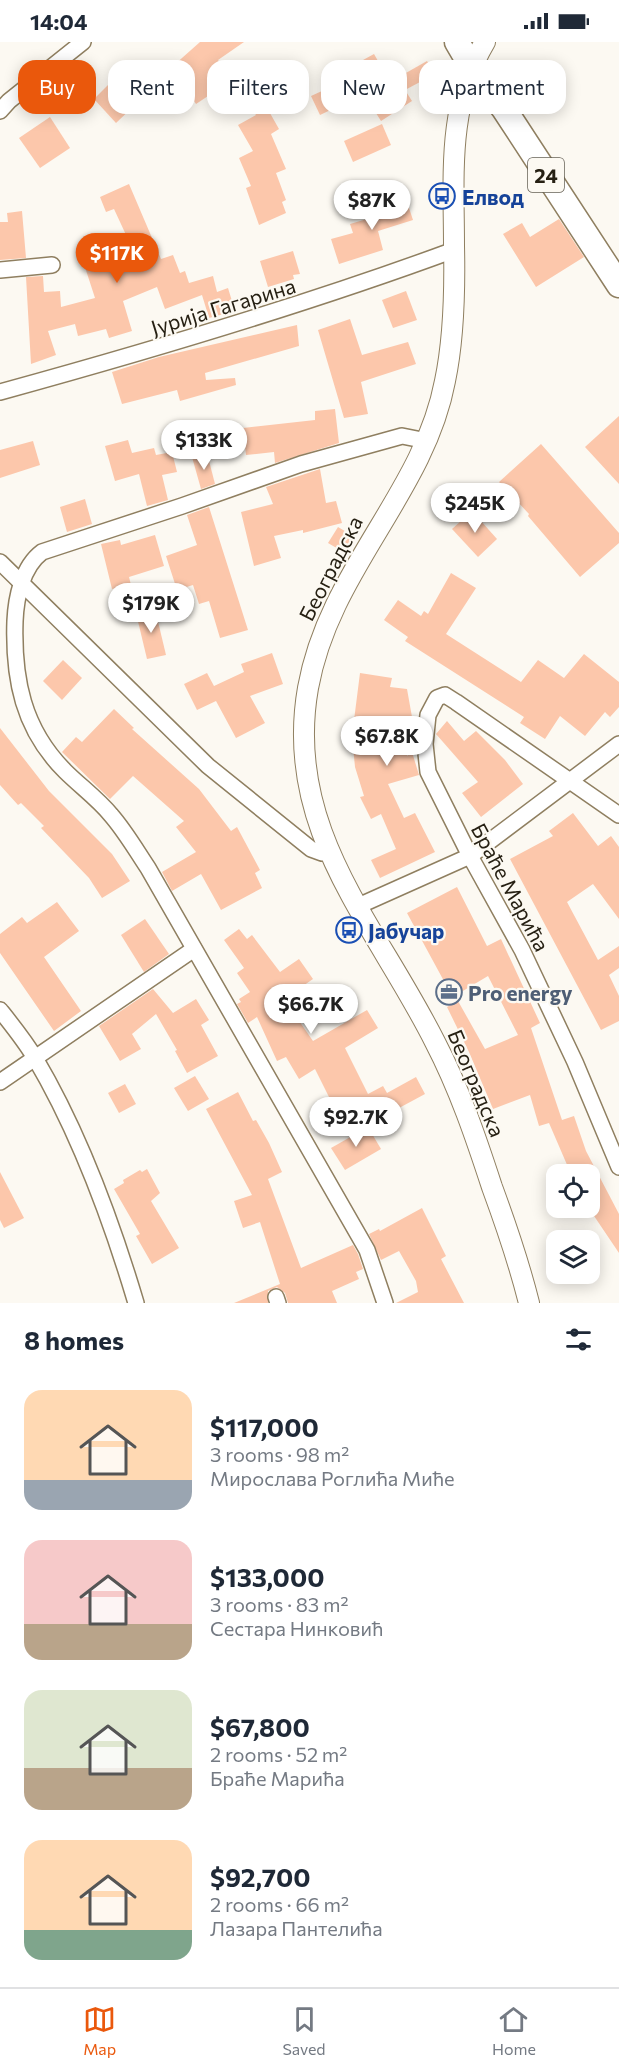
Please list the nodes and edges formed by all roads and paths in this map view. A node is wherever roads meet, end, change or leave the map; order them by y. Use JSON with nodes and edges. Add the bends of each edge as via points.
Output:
{"nodes":[{"id":1,"x":83,"y":42,"type":"edge"},
{"id":2,"x":458,"y":42,"type":"edge"},
{"id":3,"x":485,"y":42,"type":"edge"},
{"id":4,"x":468,"y":60,"type":"edge"},
{"id":5,"x":474,"y":60,"type":"edge"},
{"id":6,"x":0,"y":111,"type":"edge"},
{"id":7,"x":457,"y":114,"type":"edge"},
{"id":8,"x":507,"y":114,"type":"edge"},
{"id":9,"x":454,"y":250,"type":"junction"},
{"id":10,"x":52,"y":265,"type":"dead end"},
{"id":11,"x":0,"y":270,"type":"edge"},
{"id":12,"x":619,"y":285,"type":"edge"},
{"id":13,"x":0,"y":393,"type":"edge"},
{"id":14,"x":427,"y":441,"type":"junction"},
{"id":15,"x":0,"y":562,"type":"edge"},
{"id":16,"x":23,"y":585,"type":"junction"},
{"id":17,"x":619,"y":744,"type":"edge"},
{"id":18,"x":570,"y":780,"type":"junction"},
{"id":19,"x":619,"y":815,"type":"edge"},
{"id":20,"x":328,"y":851,"type":"junction"},
{"id":21,"x":470,"y":856,"type":"junction"},
{"id":22,"x":356,"y":907,"type":"junction"},
{"id":23,"x":194,"y":949,"type":"junction"},
{"id":24,"x":0,"y":1010,"type":"edge"},
{"id":25,"x":34,"y":1057,"type":"junction"},
{"id":26,"x":0,"y":1082,"type":"edge"},
{"id":27,"x":619,"y":1167,"type":"edge"},
{"id":28,"x":136,"y":1303,"type":"edge"},
{"id":29,"x":385,"y":1303,"type":"edge"},
{"id":30,"x":529,"y":1303,"type":"edge"}],
"edges":[{"from":1,"to":6,"type":"street"},
{"from":2,"to":4,"type":"main road","number":"24"},
{"from":3,"to":5,"type":"street","name":"Београдска"},
{"from":7,"to":9,"type":"street","name":"Београдска"},
{"from":8,"to":12,"type":"main road","number":"24"},
{"from":9,"to":13,"type":"street","name":"Јурија Гагарина","via":[[375,280],[205,334]]},
{"from":9,"to":14,"type":"street","name":"Београдска","via":[[447,369],[439,411]]},
{"from":10,"to":11,"type":"street"},
{"from":14,"to":16,"type":"street","via":[[402,436],[301,464],[64,544],[32,560]]},
{"from":14,"to":20,"type":"street","name":"Београдска","via":[[350,573],[327,620],[314,662],[305,707],[306,780]]},
{"from":15,"to":16,"type":"street"},
{"from":16,"to":20,"type":"street","via":[[208,766],[311,849]]},
{"from":16,"to":23,"type":"street","via":[[15,611],[15,647],[17,684],[25,712],[48,752],[129,838]]},
{"from":17,"to":18,"type":"street"},
{"from":18,"to":19,"type":"street"},
{"from":18,"to":21,"type":"street"},
{"from":18,"to":21,"type":"street","name":"Браће Марића","via":[[445,695],[437,698],[428,715],[425,759]]},
{"from":20,"to":22,"type":"street","name":"Београдска"},
{"from":21,"to":22,"type":"street"},
{"from":21,"to":27,"type":"street","name":"Браће Марића","via":[[522,950]]},
{"from":22,"to":30,"type":"street","name":"Београдска","via":[[417,1008],[452,1078],[517,1258]]},
{"from":23,"to":25,"type":"street"},
{"from":23,"to":29,"type":"street","via":[[367,1250]]},
{"from":24,"to":25,"type":"street"},
{"from":25,"to":26,"type":"street"},
{"from":25,"to":28,"type":"street","via":[[95,1181]]}]}
